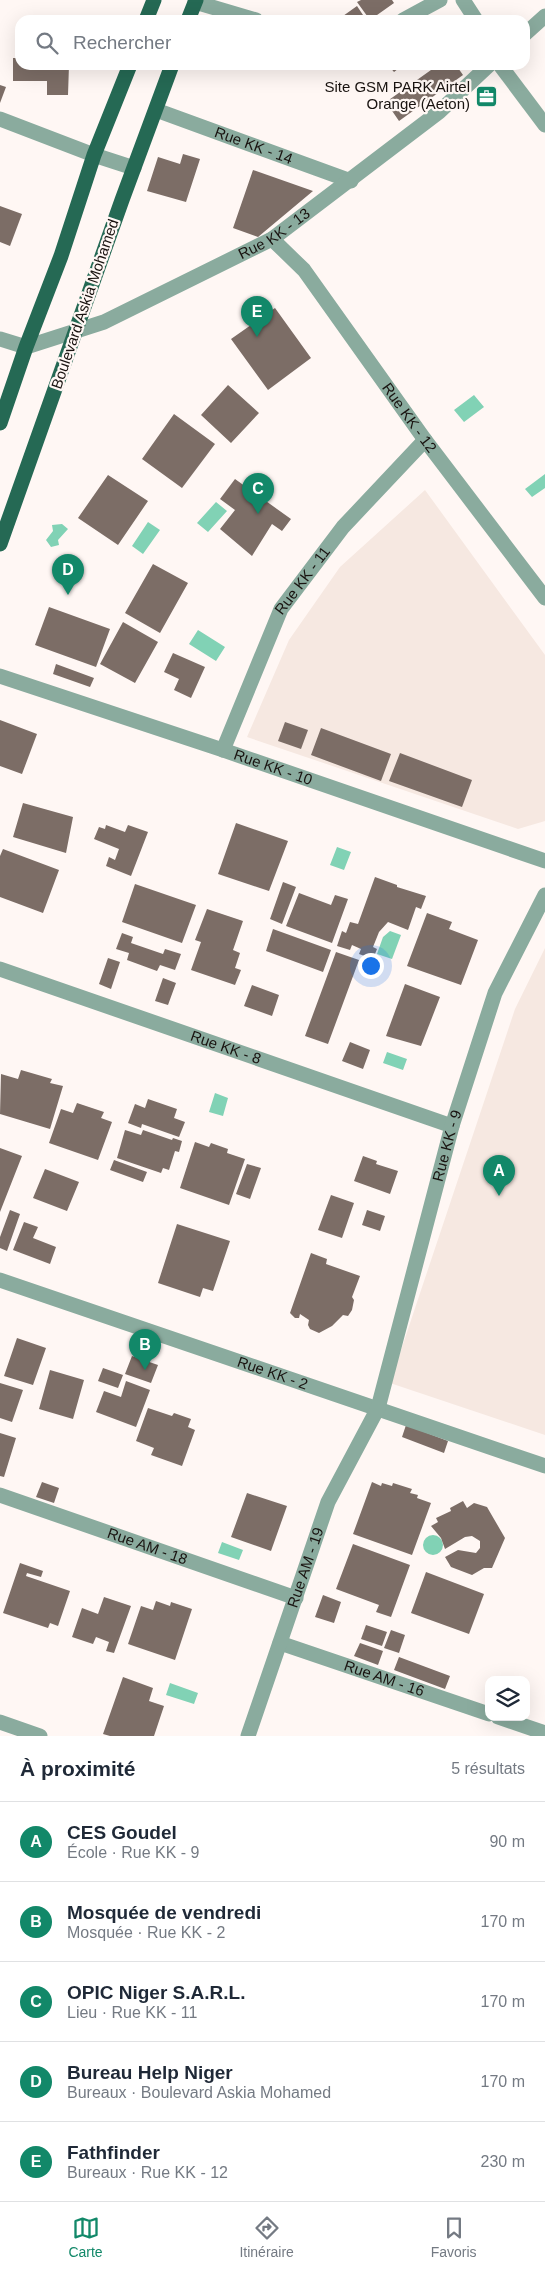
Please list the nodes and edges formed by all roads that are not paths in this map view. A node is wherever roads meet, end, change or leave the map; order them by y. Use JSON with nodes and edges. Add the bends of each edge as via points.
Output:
{"nodes":[{"id":1,"x":154,"y":0,"type":"edge"},
{"id":2,"x":440,"y":0,"type":"edge"},
{"id":3,"x":195,"y":1,"type":"edge"},
{"id":4,"x":148,"y":15,"type":"edge"},
{"id":5,"x":190,"y":15,"type":"edge"},
{"id":6,"x":240,"y":15,"type":"edge"},
{"id":7,"x":412,"y":15,"type":"edge"},
{"id":8,"x":545,"y":16,"type":"edge"},
{"id":9,"x":530,"y":30,"type":"edge"},
{"id":10,"x":128,"y":70,"type":"edge"},
{"id":11,"x":170,"y":70,"type":"edge"},
{"id":12,"x":484,"y":70,"type":"edge"},
{"id":13,"x":504,"y":70,"type":"edge"},
{"id":14,"x":156,"y":110,"type":"junction"},
{"id":15,"x":0,"y":119,"type":"edge"},
{"id":16,"x":545,"y":125,"type":"edge"},
{"id":17,"x":94,"y":155,"type":"junction"},
{"id":18,"x":134,"y":168,"type":"junction"},
{"id":19,"x":351,"y":181,"type":"junction"},
{"id":20,"x":272,"y":239,"type":"junction"},
{"id":21,"x":75,"y":332,"type":"junction"},
{"id":22,"x":0,"y":339,"type":"edge"},
{"id":23,"x":26,"y":346,"type":"junction"},
{"id":24,"x":0,"y":423,"type":"edge"},
{"id":25,"x":425,"y":440,"type":"junction"},
{"id":26,"x":0,"y":544,"type":"edge"},
{"id":27,"x":545,"y":598,"type":"edge"},
{"id":28,"x":0,"y":676,"type":"edge"},
{"id":29,"x":223,"y":750,"type":"junction"},
{"id":30,"x":545,"y":861,"type":"edge"},
{"id":31,"x":545,"y":895,"type":"edge"},
{"id":32,"x":0,"y":969,"type":"edge"},
{"id":33,"x":452,"y":1126,"type":"junction"},
{"id":34,"x":1,"y":1282,"type":"edge"},
{"id":35,"x":378,"y":1408,"type":"junction"},
{"id":36,"x":545,"y":1466,"type":"edge"},
{"id":37,"x":0,"y":1495,"type":"edge"},
{"id":38,"x":296,"y":1598,"type":"junction"},
{"id":39,"x":280,"y":1643,"type":"junction"},
{"id":40,"x":485,"y":1713,"type":"edge"},
{"id":41,"x":503,"y":1721,"type":"edge"},
{"id":42,"x":0,"y":1722,"type":"edge"},
{"id":43,"x":513,"y":1729,"type":"edge"},
{"id":44,"x":545,"y":1733,"type":"edge"},
{"id":45,"x":40,"y":1736,"type":"edge"},
{"id":46,"x":248,"y":1736,"type":"edge"}],
"edges":[{"from":1,"to":4,"type":"main road"},
{"from":2,"to":7,"type":"street"},
{"from":3,"to":5,"type":"main road"},
{"from":3,"to":6,"type":"street"},
{"from":8,"to":9,"type":"street"},
{"from":10,"to":17,"type":"main road"},
{"from":11,"to":14,"type":"main road","name":"Boulevard Askia Mohamed"},
{"from":12,"to":19,"type":"street","name":"Rue KK - 13","via":[[439,112]]},
{"from":13,"to":16,"type":"street"},
{"from":14,"to":18,"type":"main road","name":"Boulevard Askia Mohamed"},
{"from":14,"to":19,"type":"street","name":"Rue KK - 14"},
{"from":15,"to":17,"type":"street"},
{"from":17,"to":18,"type":"street"},
{"from":17,"to":23,"type":"main road","via":[[61,256]]},
{"from":18,"to":21,"type":"main road","name":"Boulevard Askia Mohamed"},
{"from":19,"to":20,"type":"street","name":"Rue KK - 13"},
{"from":20,"to":21,"type":"street","name":"Rue KK - 13","via":[[104,322]]},
{"from":20,"to":25,"type":"street","name":"Rue KK - 12","via":[[304,270]]},
{"from":21,"to":23,"type":"street","name":"Rue KK - 13"},
{"from":21,"to":26,"type":"main road","name":"Boulevard Askia Mohamed"},
{"from":22,"to":23,"type":"street"},
{"from":23,"to":24,"type":"main road"},
{"from":25,"to":27,"type":"street","name":"Rue KK - 12"},
{"from":25,"to":29,"type":"street","name":"Rue KK - 11","via":[[343,527],[281,609]]},
{"from":28,"to":29,"type":"street","name":"Rue KK - 10"},
{"from":29,"to":30,"type":"street","name":"Rue KK - 10"},
{"from":31,"to":33,"type":"street","name":"Rue KK - 9","via":[[495,992]]},
{"from":32,"to":33,"type":"street","name":"Rue KK - 8"},
{"from":33,"to":35,"type":"street","name":"Rue KK - 9"},
{"from":34,"to":35,"type":"street","name":"Rue KK - 2"},
{"from":35,"to":36,"type":"street","name":"Rue KK - 2"},
{"from":35,"to":38,"type":"street","name":"Rue AM - 19","via":[[328,1502]]},
{"from":37,"to":38,"type":"street","name":"Rue AM - 18"},
{"from":38,"to":39,"type":"street","name":"Rue AM - 19"},
{"from":39,"to":40,"type":"street","name":"Rue AM - 16"},
{"from":39,"to":46,"type":"street","name":"Rue AM - 19"},
{"from":41,"to":43,"type":"street"},
{"from":42,"to":45,"type":"street"},
{"from":43,"to":44,"type":"street"}]}
